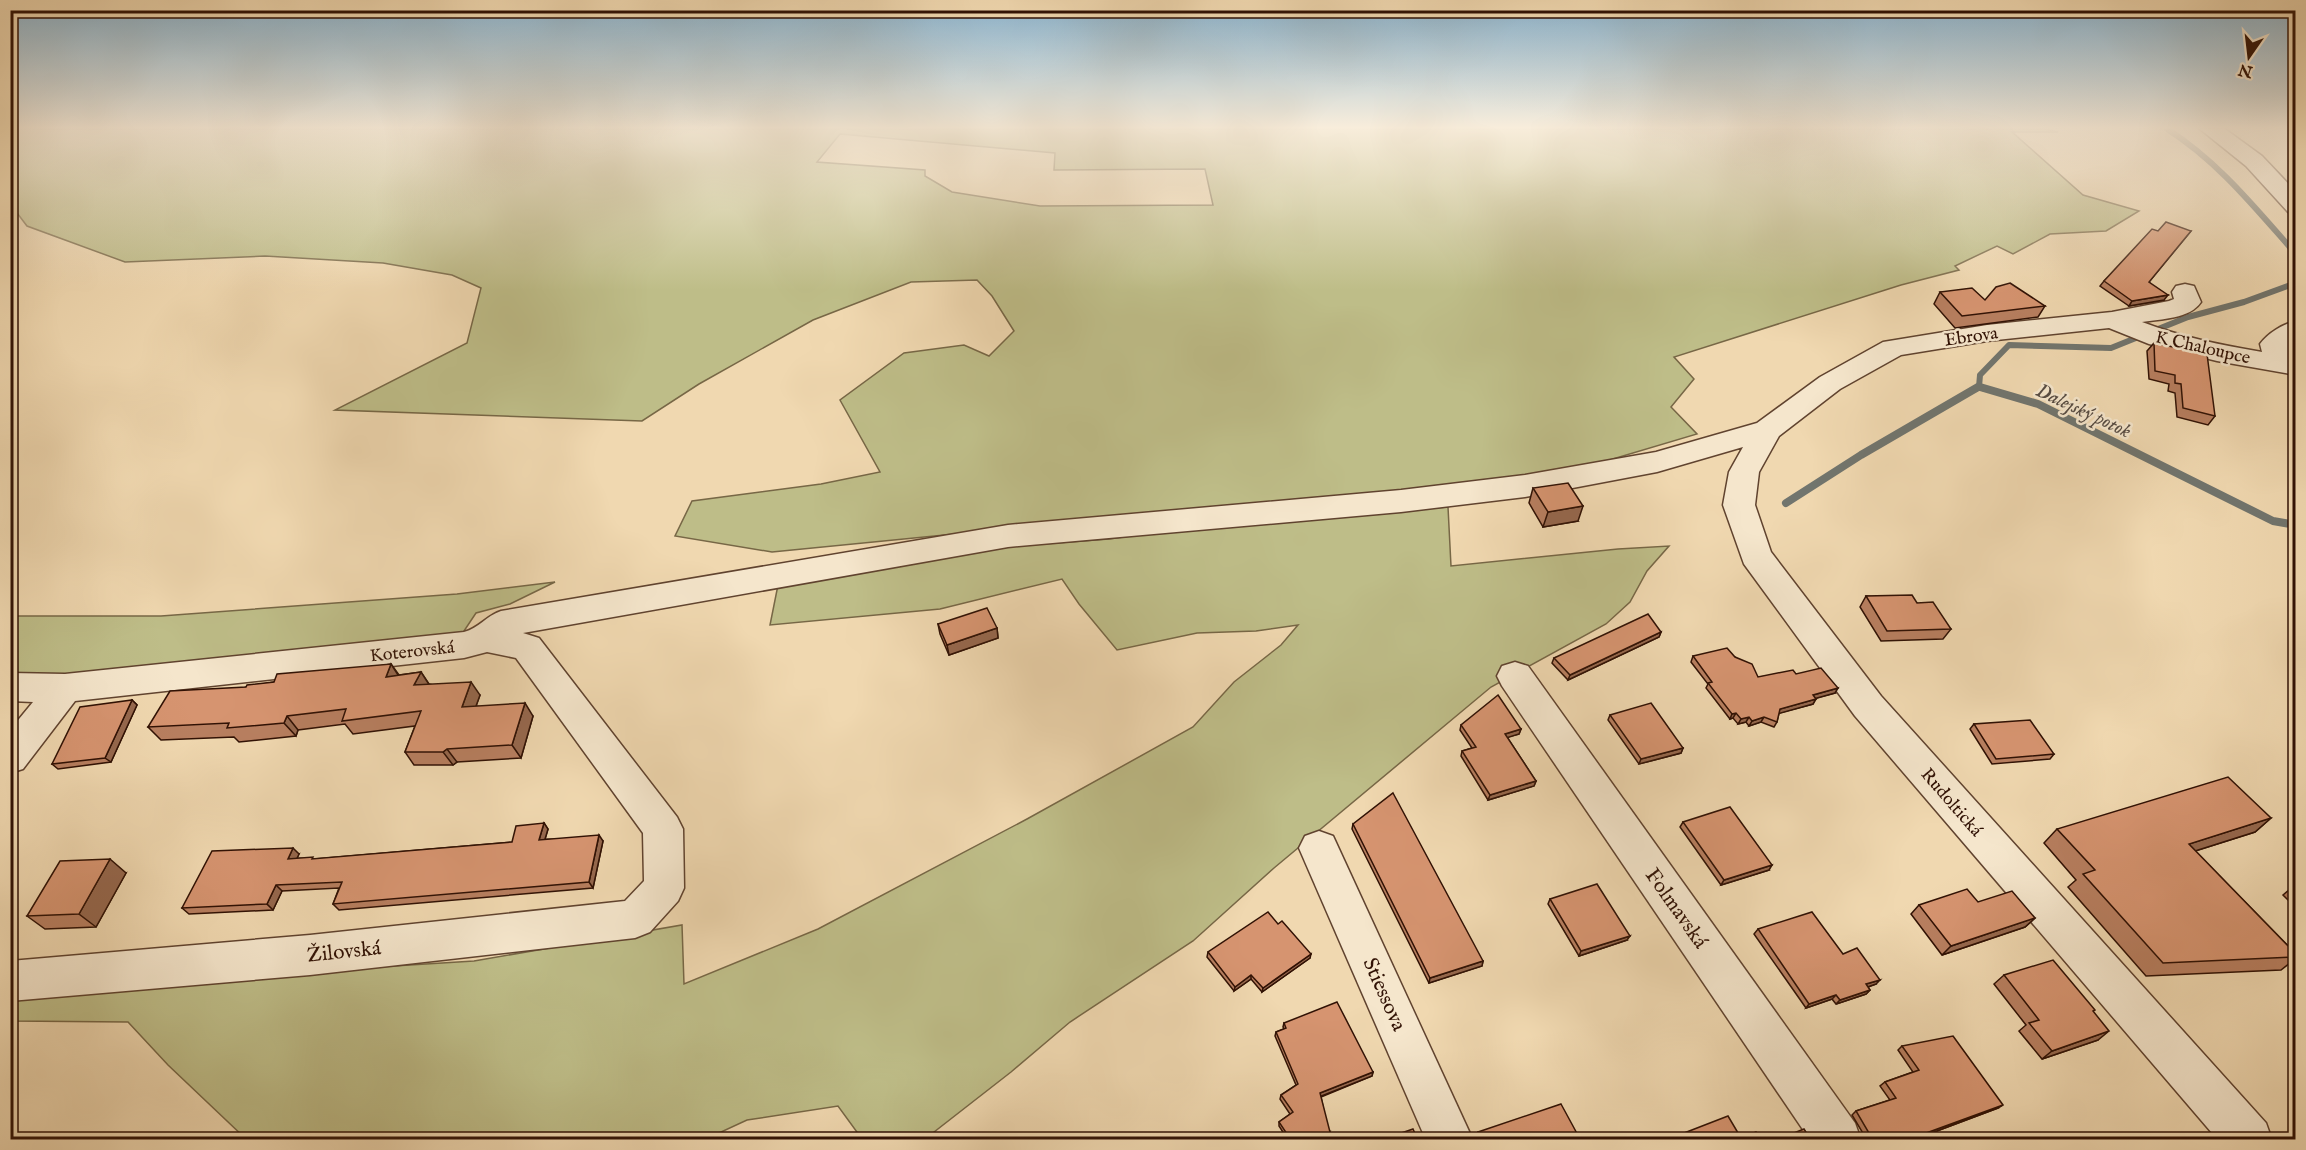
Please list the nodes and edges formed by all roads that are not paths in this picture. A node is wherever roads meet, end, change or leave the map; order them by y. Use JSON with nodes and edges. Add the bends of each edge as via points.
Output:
{"nodes":[{"id":1,"x":2273,"y":183,"type":"edge"},
{"id":2,"x":2295,"y":207,"type":"edge"},
{"id":3,"x":2186,"y":292,"type":"dead end"},
{"id":4,"x":2121,"y":323,"type":"junction"},
{"id":5,"x":2295,"y":328,"type":"edge"},
{"id":6,"x":2286,"y":364,"type":"edge"},
{"id":7,"x":1767,"y":430,"type":"junction"},
{"id":8,"x":487,"y":639,"type":"junction"},
{"id":9,"x":1515,"y":676,"type":"dead end"},
{"id":10,"x":10,"y":687,"type":"edge"},
{"id":11,"x":65,"y":688,"type":"junction"},
{"id":12,"x":10,"y":758,"type":"edge"},
{"id":13,"x":1319,"y":848,"type":"dead end"},
{"id":14,"x":664,"y":888,"type":"joint"},
{"id":15,"x":10,"y":981,"type":"edge"},
{"id":16,"x":1450,"y":1140,"type":"edge"},
{"id":17,"x":1838,"y":1140,"type":"edge"},
{"id":18,"x":2249,"y":1140,"type":"edge"}],
"edges":[{"from":1,"to":2,"type":"street"},
{"from":3,"to":4,"type":"street","name":"Ebrova","via":[[2188,302],[2176,308]]},
{"from":4,"to":6,"type":"street","name":"K Chaloupce","via":[[2217,353]]},
{"from":4,"to":7,"type":"street","name":"Ebrova","via":[[1987,333],[1893,348],[1830,384]]},
{"from":5,"to":6,"type":"street","via":[[2274,344]]},
{"from":7,"to":8,"type":"street","via":[[1657,462],[1525,486],[1278,513],[1008,536],[889,555],[501,624]]},
{"from":7,"to":18,"type":"street","name":"Rudoltická","via":[[1744,472],[1739,505],[1756,556],[1868,706]]},
{"from":8,"to":11,"type":"street","name":"Koterovská","via":[[464,645]]},
{"from":8,"to":14,"type":"street","name":"Koterovská","via":[[527,646],[663,829]]},
{"from":9,"to":17,"type":"street","name":"Folmavská"},
{"from":10,"to":11,"type":"street","name":"Koterovská"},
{"from":11,"to":12,"type":"street"},
{"from":13,"to":16,"type":"street","name":"Stiessova"},
{"from":14,"to":15,"type":"street","name":"Žilovská","via":[[635,919],[310,955]]}]}
